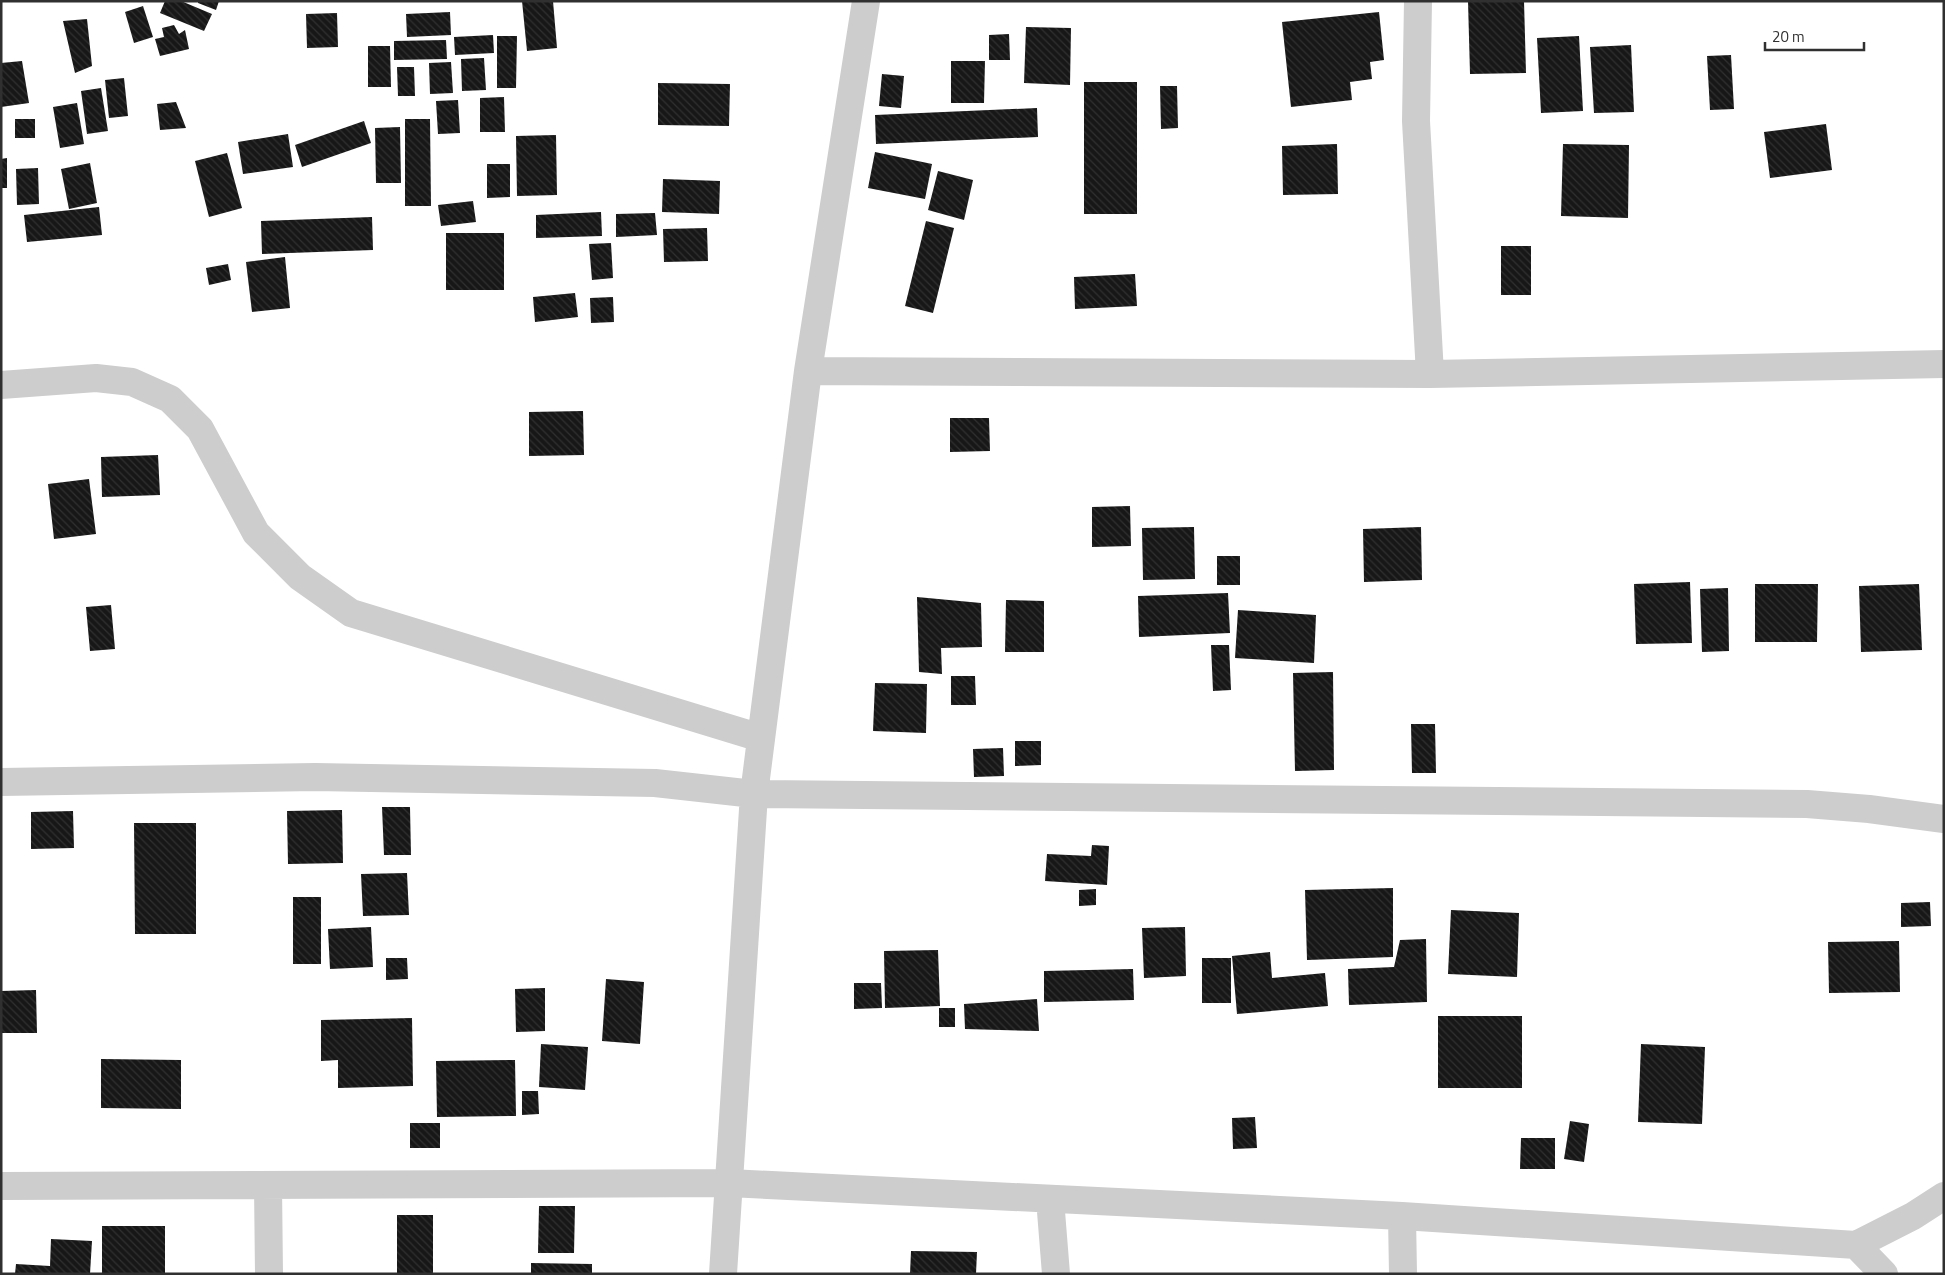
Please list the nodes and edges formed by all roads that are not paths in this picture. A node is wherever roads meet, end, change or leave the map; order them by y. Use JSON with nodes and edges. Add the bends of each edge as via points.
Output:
{"nodes":[{"id":1,"x":866,"y":1,"type":"edge"},
{"id":2,"x":1418,"y":1,"type":"edge"},
{"id":3,"x":1944,"y":364,"type":"edge"},
{"id":4,"x":808,"y":371,"type":"junction"},
{"id":5,"x":1430,"y":374,"type":"junction"},
{"id":6,"x":1,"y":385,"type":"edge"},
{"id":7,"x":761,"y":738,"type":"junction"},
{"id":8,"x":4,"y":780,"type":"edge"},
{"id":9,"x":754,"y":794,"type":"junction"},
{"id":10,"x":1944,"y":819,"type":"edge"},
{"id":11,"x":729,"y":1184,"type":"junction"},
{"id":12,"x":268,"y":1185,"type":"junction"},
{"id":13,"x":1,"y":1186,"type":"edge"},
{"id":14,"x":1944,"y":1196,"type":"edge"},
{"id":15,"x":1050,"y":1199,"type":"junction"},
{"id":16,"x":1402,"y":1216,"type":"junction"},
{"id":17,"x":1856,"y":1245,"type":"junction"},
{"id":18,"x":269,"y":1274,"type":"edge"},
{"id":19,"x":723,"y":1274,"type":"edge"},
{"id":20,"x":1056,"y":1274,"type":"edge"},
{"id":21,"x":1403,"y":1274,"type":"edge"},
{"id":22,"x":1884,"y":1274,"type":"edge"}],
"edges":[{"from":1,"to":4,"type":"street"},
{"from":2,"to":5,"type":"street","via":[[1416,121]]},
{"from":3,"to":5,"type":"street"},
{"from":4,"to":5,"type":"street"},
{"from":4,"to":7,"type":"street"},
{"from":6,"to":7,"type":"street","via":[[96,378],[132,382],[170,399],[200,429],[256,533],[300,577],[351,613]]},
{"from":7,"to":9,"type":"street"},
{"from":8,"to":9,"type":"street","via":[[334,777],[655,783]]},
{"from":9,"to":10,"type":"street","via":[[1807,804]]},
{"from":9,"to":11,"type":"street"},
{"from":11,"to":12,"type":"street"},
{"from":11,"to":15,"type":"street"},
{"from":11,"to":19,"type":"street"},
{"from":12,"to":13,"type":"street"},
{"from":12,"to":18,"type":"street"},
{"from":14,"to":17,"type":"street"},
{"from":15,"to":16,"type":"street"},
{"from":15,"to":20,"type":"street"},
{"from":16,"to":17,"type":"street"},
{"from":16,"to":21,"type":"street"},
{"from":17,"to":22,"type":"street"}]}
